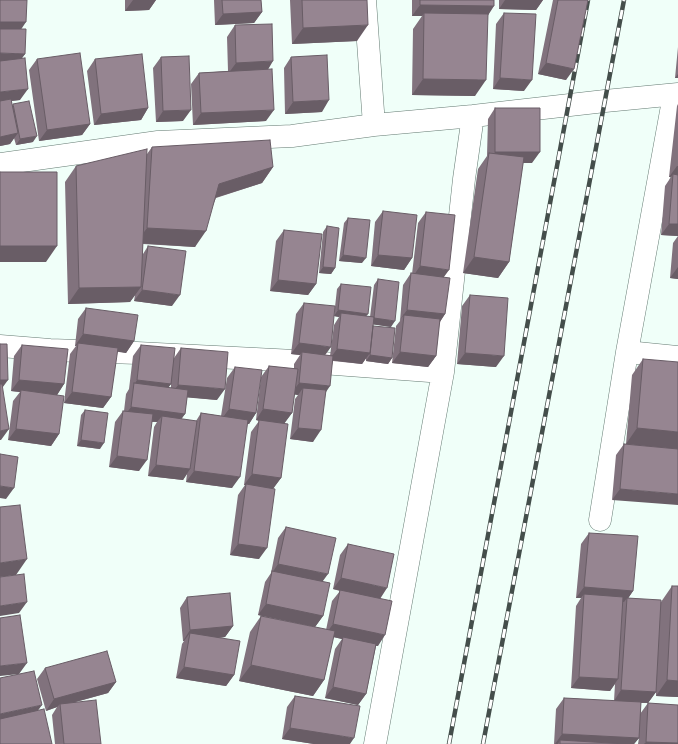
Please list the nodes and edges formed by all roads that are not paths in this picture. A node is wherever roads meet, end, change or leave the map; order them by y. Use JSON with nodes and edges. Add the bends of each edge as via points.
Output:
{"nodes":[{"id":1,"x":365,"y":0,"type":"edge"},
{"id":2,"x":676,"y":95,"type":"edge"},
{"id":3,"x":473,"y":116,"type":"junction"},
{"id":4,"x":374,"y":125,"type":"junction"},
{"id":5,"x":0,"y":164,"type":"edge"},
{"id":6,"x":0,"y":346,"type":"edge"},
{"id":7,"x":627,"y":352,"type":"junction"},
{"id":8,"x":678,"y":357,"type":"edge"},
{"id":9,"x":443,"y":372,"type":"junction"},
{"id":10,"x":600,"y":520,"type":"dead end"},
{"id":11,"x":375,"y":744,"type":"edge"}],
"edges":[{"from":1,"to":4,"type":"street"},
{"from":2,"to":3,"type":"street"},
{"from":2,"to":7,"type":"street"},
{"from":3,"to":4,"type":"street"},
{"from":3,"to":9,"type":"street"},
{"from":4,"to":5,"type":"street","via":[[292,136],[158,142]]},
{"from":6,"to":9,"type":"street","via":[[295,360]]},
{"from":7,"to":8,"type":"street"},
{"from":7,"to":10,"type":"street"},
{"from":9,"to":11,"type":"street"}]}
